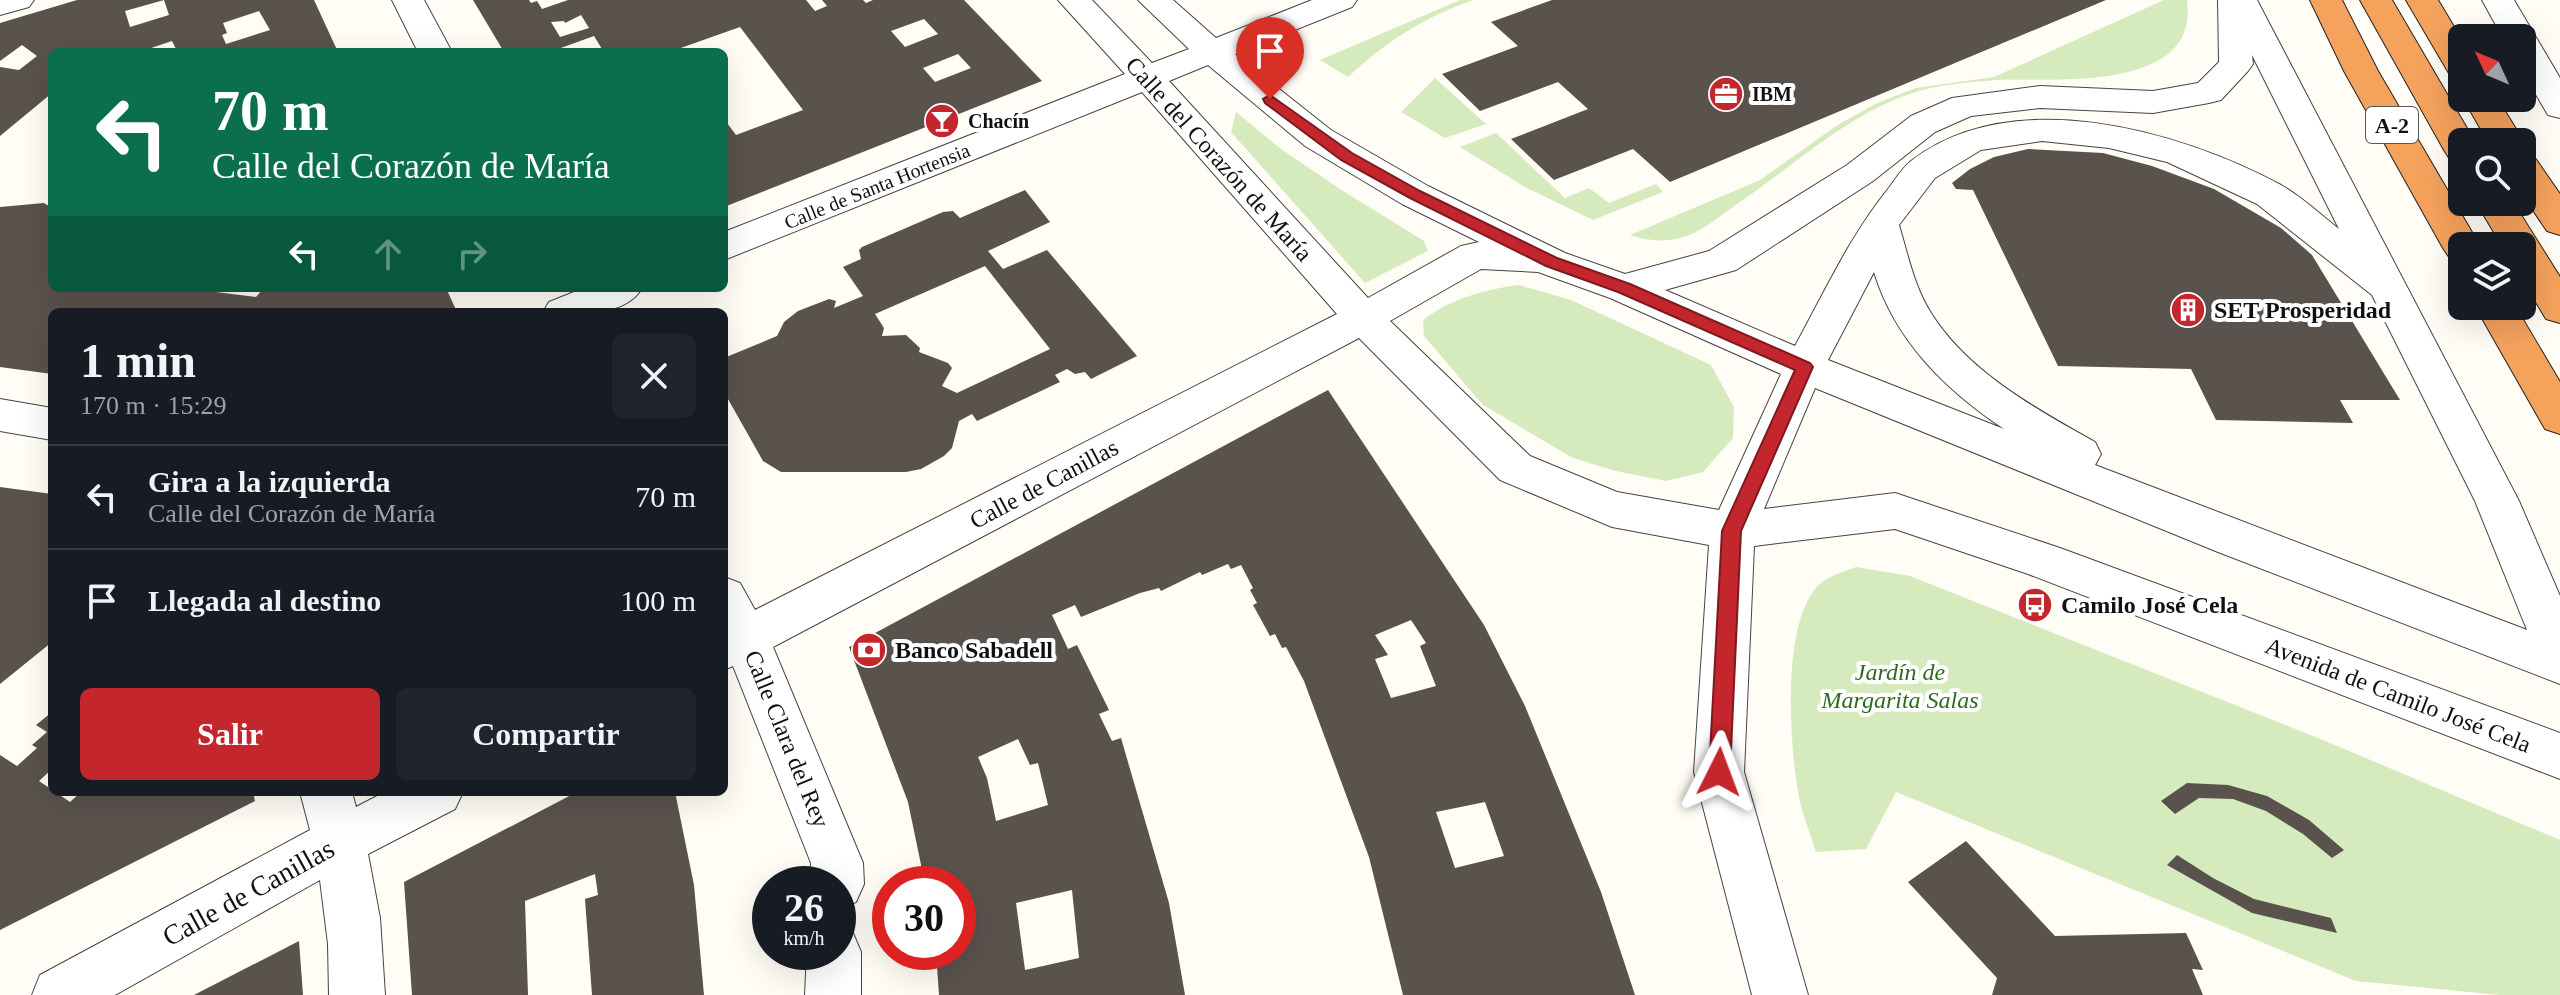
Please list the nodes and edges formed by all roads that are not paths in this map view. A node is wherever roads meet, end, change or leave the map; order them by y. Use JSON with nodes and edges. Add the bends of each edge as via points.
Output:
{"nodes":[{"id":1,"x":18,"y":0,"type":"edge"},
{"id":2,"x":408,"y":0,"type":"edge"},
{"id":3,"x":1074,"y":0,"type":"edge"},
{"id":4,"x":1154,"y":0,"type":"edge"},
{"id":5,"x":1341,"y":0,"type":"edge"},
{"id":6,"x":2234,"y":0,"type":"edge"},
{"id":7,"x":2241,"y":0,"type":"edge"},
{"id":8,"x":2326,"y":0,"type":"edge"},
{"id":9,"x":2376,"y":0,"type":"edge"},
{"id":10,"x":2422,"y":0,"type":"edge"},
{"id":11,"x":2498,"y":0,"type":"edge"},
{"id":12,"x":0,"y":5,"type":"edge"},
{"id":13,"x":2514,"y":24,"type":"edge"},
{"id":14,"x":2448,"y":44,"type":"edge"},
{"id":15,"x":433,"y":48,"type":"edge"},
{"id":16,"x":1213,"y":53,"type":"junction"},
{"id":17,"x":2536,"y":58,"type":"edge"},
{"id":18,"x":1146,"y":80,"type":"junction"},
{"id":19,"x":2560,"y":107,"type":"edge"},
{"id":20,"x":2449,"y":128,"type":"edge"},
{"id":21,"x":2536,"y":187,"type":"edge"},
{"id":22,"x":2560,"y":222,"type":"edge"},
{"id":23,"x":1880,"y":224,"type":"junction"},
{"id":24,"x":2453,"y":232,"type":"edge"},
{"id":25,"x":728,"y":245,"type":"edge"},
{"id":26,"x":1551,"y":262,"type":"junction"},
{"id":27,"x":2536,"y":269,"type":"edge"},
{"id":28,"x":2387,"y":286,"type":"junction"},
{"id":29,"x":1624,"y":288,"type":"junction"},
{"id":30,"x":610,"y":292,"type":"edge"},
{"id":31,"x":568,"y":305,"type":"edge"},
{"id":32,"x":2560,"y":309,"type":"edge"},
{"id":33,"x":1363,"y":318,"type":"junction"},
{"id":34,"x":2503,"y":320,"type":"edge"},
{"id":35,"x":1804,"y":367,"type":"junction"},
{"id":36,"x":0,"y":415,"type":"edge"},
{"id":37,"x":2560,"y":418,"type":"edge"},
{"id":38,"x":48,"y":423,"type":"edge"},
{"id":39,"x":1732,"y":531,"type":"junction"},
{"id":40,"x":2234,"y":539,"type":"junction"},
{"id":41,"x":731,"y":629,"type":"edge"},
{"id":42,"x":2560,"y":652,"type":"edge"},
{"id":43,"x":2560,"y":663,"type":"edge"},
{"id":44,"x":2560,"y":756,"type":"edge"},
{"id":45,"x":420,"y":796,"type":"edge"},
{"id":46,"x":333,"y":816,"type":"edge"},
{"id":47,"x":837,"y":866,"type":"edge"},
{"id":48,"x":834,"y":970,"type":"edge"},
{"id":49,"x":60,"y":995,"type":"edge"},
{"id":50,"x":357,"y":995,"type":"edge"},
{"id":51,"x":833,"y":995,"type":"edge"},
{"id":52,"x":1780,"y":995,"type":"edge"}],
"edges":[{"from":1,"to":12,"type":"street"},
{"from":2,"to":15,"type":"street"},
{"from":3,"to":18,"type":"street","name":"Calle del Corazón de María"},
{"from":4,"to":16,"type":"street"},
{"from":5,"to":16,"type":"street","name":"Calle de Santa Hortensia"},
{"from":6,"to":29,"type":"street","via":[[2236,64],[2209,92],[2153,102],[2040,97],[1964,106],[1923,124],[1860,173],[1722,261]]},
{"from":7,"to":28,"type":"street"},
{"from":8,"to":24,"type":"highway","number":"A-2"},
{"from":9,"to":20,"type":"highway","number":"A-2"},
{"from":10,"to":14,"type":"highway"},
{"from":11,"to":13,"type":"street"},
{"from":16,"to":18,"type":"street","name":"Calle de Santa Hortensia"},
{"from":16,"to":26,"type":"street","via":[[1346,157]]},
{"from":17,"to":19,"type":"street"},
{"from":18,"to":25,"type":"street","name":"Calle de Santa Hortensia"},
{"from":18,"to":33,"type":"street","name":"Calle del Corazón de María"},
{"from":21,"to":22,"type":"highway"},
{"from":23,"to":28,"type":"street","via":[[1922,170],[1972,140],[2042,130],[2109,137],[2178,153],[2270,195]]},
{"from":23,"to":35,"type":"street"},
{"from":23,"to":40,"type":"street","via":[[1902,295],[1926,338],[1971,383],[2046,435]]},
{"from":26,"to":29,"type":"street"},
{"from":26,"to":33,"type":"street","via":[[1475,255]]},
{"from":27,"to":32,"type":"highway"},
{"from":28,"to":42,"type":"street","via":[[2497,501]]},
{"from":29,"to":35,"type":"street"},
{"from":30,"to":31,"type":"street"},
{"from":33,"to":39,"type":"street","name":"Calle del Corazón de María","via":[[1515,468],[1612,509]]},
{"from":33,"to":41,"type":"street","name":"Calle de Canillas"},
{"from":34,"to":37,"type":"highway"},
{"from":35,"to":39,"type":"street"},
{"from":35,"to":40,"type":"street"},
{"from":36,"to":38,"type":"street"},
{"from":39,"to":44,"type":"street","name":"Avenida de Camilo José Cela","via":[[1895,511],[2044,561]]},
{"from":39,"to":52,"type":"street","via":[[1719,772]]},
{"from":40,"to":43,"type":"street"},
{"from":41,"to":47,"type":"street","name":"Calle Clara del Rey"},
{"from":45,"to":46,"type":"street","name":"Calle de Canillas"},
{"from":46,"to":49,"type":"street","name":"Calle de Canillas"},
{"from":46,"to":50,"type":"street","via":[[348,888]]},
{"from":48,"to":51,"type":"street"}]}
